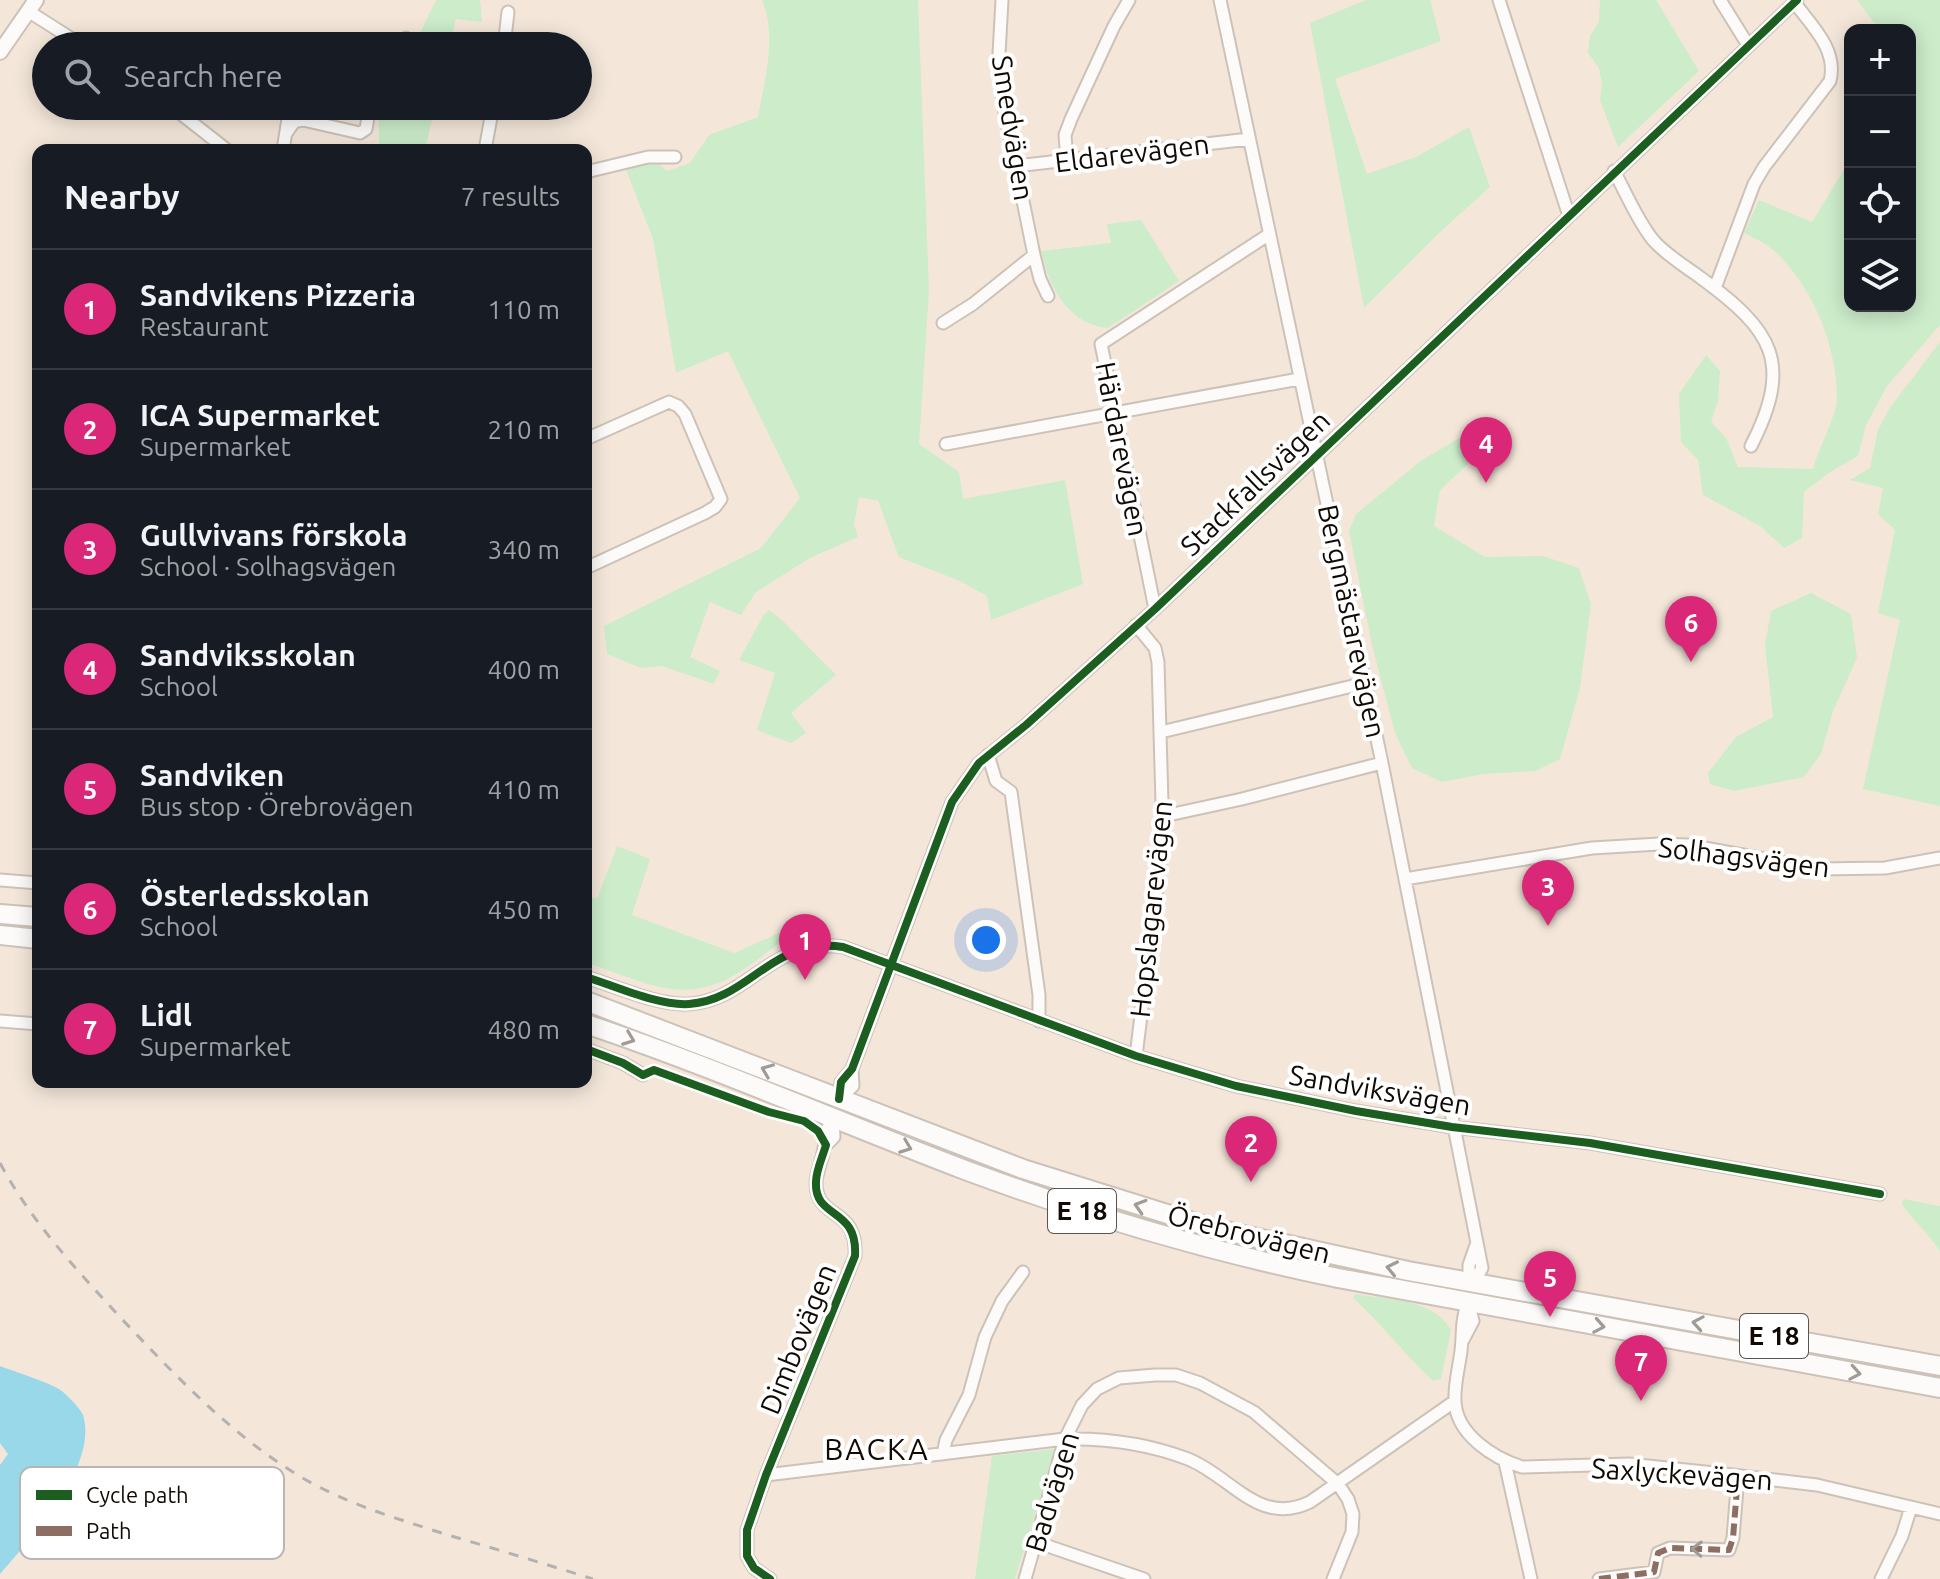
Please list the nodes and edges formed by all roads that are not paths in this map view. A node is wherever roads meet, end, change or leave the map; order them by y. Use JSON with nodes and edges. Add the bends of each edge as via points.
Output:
{"nodes":[{"id":1,"x":1002,"y":0,"type":"edge"},
{"id":2,"x":1129,"y":0,"type":"edge"},
{"id":3,"x":1220,"y":0,"type":"edge"},
{"id":4,"x":1499,"y":0,"type":"edge"},
{"id":5,"x":1720,"y":0,"type":"edge"},
{"id":6,"x":1796,"y":1,"type":"edge"},
{"id":7,"x":32,"y":6,"type":"edge"},
{"id":8,"x":508,"y":12,"type":"dead end"},
{"id":9,"x":65,"y":32,"type":"edge"},
{"id":10,"x":506,"y":32,"type":"edge"},
{"id":11,"x":1748,"y":45,"type":"junction"},
{"id":12,"x":0,"y":52,"type":"edge"},
{"id":13,"x":189,"y":120,"type":"edge"},
{"id":14,"x":287,"y":120,"type":"edge"},
{"id":15,"x":303,"y":120,"type":"edge"},
{"id":16,"x":303,"y":120,"type":"edge"},
{"id":17,"x":368,"y":120,"type":"edge"},
{"id":18,"x":490,"y":120,"type":"edge"},
{"id":19,"x":287,"y":132,"type":"junction"},
{"id":20,"x":1249,"y":139,"type":"junction"},
{"id":21,"x":219,"y":144,"type":"edge"},
{"id":22,"x":284,"y":144,"type":"edge"},
{"id":23,"x":486,"y":144,"type":"edge"},
{"id":24,"x":675,"y":157,"type":"dead end"},
{"id":25,"x":1067,"y":160,"type":"junction"},
{"id":26,"x":1016,"y":166,"type":"junction"},
{"id":27,"x":592,"y":171,"type":"edge"},
{"id":28,"x":1614,"y":171,"type":"junction"},
{"id":29,"x":1569,"y":216,"type":"junction"},
{"id":30,"x":1268,"y":235,"type":"junction"},
{"id":31,"x":1034,"y":255,"type":"junction"},
{"id":32,"x":1715,"y":288,"type":"junction"},
{"id":33,"x":1048,"y":296,"type":"dead end"},
{"id":34,"x":943,"y":323,"type":"dead end"},
{"id":35,"x":1299,"y":379,"type":"junction"},
{"id":36,"x":1114,"y":412,"type":"junction"},
{"id":37,"x":592,"y":436,"type":"edge"},
{"id":38,"x":946,"y":444,"type":"dead end"},
{"id":39,"x":1751,"y":446,"type":"dead end"},
{"id":40,"x":1316,"y":455,"type":"junction"},
{"id":41,"x":592,"y":565,"type":"edge"},
{"id":42,"x":1155,"y":609,"type":"junction"},
{"id":43,"x":1136,"y":625,"type":"junction"},
{"id":44,"x":1365,"y":683,"type":"junction"},
{"id":45,"x":1161,"y":732,"type":"junction"},
{"id":46,"x":988,"y":755,"type":"junction"},
{"id":47,"x":1382,"y":763,"type":"junction"},
{"id":48,"x":1164,"y":816,"type":"junction"},
{"id":49,"x":1940,"y":858,"type":"edge"},
{"id":50,"x":1405,"y":879,"type":"junction"},
{"id":51,"x":0,"y":880,"type":"edge"},
{"id":52,"x":32,"y":883,"type":"edge"},
{"id":53,"x":0,"y":914,"type":"edge"},
{"id":54,"x":32,"y":917,"type":"edge"},
{"id":55,"x":0,"y":935,"type":"edge"},
{"id":56,"x":32,"y":938,"type":"edge"},
{"id":57,"x":889,"y":965,"type":"junction"},
{"id":58,"x":592,"y":979,"type":"edge"},
{"id":59,"x":592,"y":1003,"type":"edge"},
{"id":60,"x":0,"y":1021,"type":"edge"},
{"id":61,"x":1039,"y":1021,"type":"junction"},
{"id":62,"x":32,"y":1024,"type":"edge"},
{"id":63,"x":592,"y":1026,"type":"edge"},
{"id":64,"x":592,"y":1051,"type":"edge"},
{"id":65,"x":1136,"y":1056,"type":"junction"},
{"id":66,"x":643,"y":1075,"type":"dead end"},
{"id":67,"x":839,"y":1099,"type":"junction"},
{"id":68,"x":833,"y":1119,"type":"junction"},
{"id":69,"x":1452,"y":1127,"type":"junction"},
{"id":70,"x":1880,"y":1194,"type":"dead end"},
{"id":71,"x":1023,"y":1272,"type":"dead end"},
{"id":72,"x":1469,"y":1282,"type":"junction"},
{"id":73,"x":1468,"y":1302,"type":"junction"},
{"id":74,"x":1940,"y":1366,"type":"edge"},
{"id":75,"x":1940,"y":1388,"type":"edge"},
{"id":76,"x":1455,"y":1401,"type":"junction"},
{"id":77,"x":1065,"y":1439,"type":"junction"},
{"id":78,"x":943,"y":1454,"type":"junction"},
{"id":79,"x":1505,"y":1462,"type":"junction"},
{"id":80,"x":766,"y":1475,"type":"junction"},
{"id":81,"x":1738,"y":1476,"type":"junction"},
{"id":82,"x":1338,"y":1484,"type":"junction"},
{"id":83,"x":1911,"y":1507,"type":"junction"},
{"id":84,"x":1940,"y":1514,"type":"edge"},
{"id":85,"x":1036,"y":1542,"type":"junction"},
{"id":86,"x":770,"y":1579,"type":"edge"},
{"id":87,"x":1025,"y":1579,"type":"edge"},
{"id":88,"x":1144,"y":1579,"type":"edge"},
{"id":89,"x":1333,"y":1579,"type":"edge"},
{"id":90,"x":1531,"y":1579,"type":"edge"},
{"id":91,"x":1599,"y":1579,"type":"edge"},
{"id":92,"x":1881,"y":1579,"type":"edge"}],
"edges":[{"from":1,"to":26,"type":"street","name":"Smedvägen","via":[[1000,78]]},
{"from":2,"to":25,"type":"street","via":[[1071,119],[1065,135]]},
{"from":3,"to":20,"type":"street","name":"Bergmästarevägen"},
{"from":4,"to":29,"type":"street"},
{"from":5,"to":11,"type":"street"},
{"from":6,"to":11,"type":"street","name":"Stackfallsvägen"},
{"from":6,"to":32,"type":"street","via":[[1831,56],[1830,81],[1754,184]]},
{"from":7,"to":9,"type":"street"},
{"from":7,"to":12,"type":"street"},
{"from":8,"to":10,"type":"street"},
{"from":11,"to":28,"type":"street","name":"Stackfallsvägen"},
{"from":13,"to":21,"type":"street"},
{"from":14,"to":19,"type":"street"},
{"from":15,"to":19,"type":"street"},
{"from":16,"to":17,"type":"street","via":[[360,133]]},
{"from":18,"to":23,"type":"street"},
{"from":19,"to":22,"type":"street"},
{"from":20,"to":25,"type":"street","name":"Eldarevägen"},
{"from":20,"to":30,"type":"street","name":"Bergmästarevägen"},
{"from":24,"to":27,"type":"street","via":[[648,157]]},
{"from":25,"to":26,"type":"street","name":"Eldarevägen"},
{"from":26,"to":31,"type":"street","name":"Smedvägen"},
{"from":28,"to":29,"type":"street","name":"Stackfallsvägen"},
{"from":28,"to":32,"type":"street","via":[[1654,241]]},
{"from":29,"to":40,"type":"street","name":"Stackfallsvägen"},
{"from":30,"to":35,"type":"street","name":"Bergmästarevägen"},
{"from":30,"to":36,"type":"street","name":"Härdarevägen","via":[[1101,344]]},
{"from":31,"to":33,"type":"street","name":"Smedvägen"},
{"from":31,"to":34,"type":"street"},
{"from":32,"to":39,"type":"street","via":[[1754,321],[1772,357],[1772,396]]},
{"from":35,"to":36,"type":"street"},
{"from":35,"to":40,"type":"street","name":"Bergmästarevägen"},
{"from":36,"to":38,"type":"street"},
{"from":36,"to":42,"type":"street","name":"Härdarevägen"},
{"from":37,"to":41,"type":"street","via":[[669,402],[678,406],[721,499],[705,513]]},
{"from":40,"to":42,"type":"street","name":"Stackfallsvägen"},
{"from":40,"to":44,"type":"street","name":"Bergmästarevägen"},
{"from":42,"to":43,"type":"street","name":"Stackfallsvägen"},
{"from":43,"to":45,"type":"street","name":"Hopslagarevägen","via":[[1155,648]]},
{"from":43,"to":46,"type":"street","name":"Stackfallsvägen"},
{"from":44,"to":45,"type":"street"},
{"from":44,"to":47,"type":"street","name":"Bergmästarevägen"},
{"from":45,"to":48,"type":"street","name":"Hopslagarevägen"},
{"from":46,"to":57,"type":"street","name":"Stackfallsvägen","via":[[952,802]]},
{"from":46,"to":61,"type":"street","via":[[996,781],[1011,792]]},
{"from":47,"to":48,"type":"street"},
{"from":47,"to":50,"type":"street","name":"Bergmästarevägen"},
{"from":48,"to":65,"type":"street","name":"Hopslagarevägen"},
{"from":49,"to":50,"type":"street","name":"Solhagsvägen","via":[[1885,868],[1820,869],[1659,844],[1592,848]]},
{"from":50,"to":69,"type":"street","name":"Bergmästarevägen"},
{"from":51,"to":52,"type":"street"},
{"from":53,"to":54,"type":"highway"},
{"from":55,"to":56,"type":"highway"},
{"from":57,"to":58,"type":"street","name":"Sandviksvägen","via":[[843,947],[812,946],[776,959],[728,993],[686,1004]]},
{"from":57,"to":61,"type":"street","name":"Sandviksvägen"},
{"from":57,"to":67,"type":"street","name":"Stackfallsvägen","via":[[852,1069],[853,1086]]},
{"from":67,"to":59,"type":"highway","name":"Örebrovägen","number":"E 18","one_way":true},
{"from":60,"to":62,"type":"street"},
{"from":61,"to":65,"type":"street","name":"Sandviksvägen"},
{"from":63,"to":68,"type":"highway","name":"Örebrovägen","number":"E 18","one_way":true},
{"from":64,"to":66,"type":"street"},
{"from":65,"to":69,"type":"street","name":"Sandviksvägen","via":[[1236,1086]]},
{"from":67,"to":68,"type":"highway"},
{"from":72,"to":67,"type":"highway","name":"Örebrovägen","number":"E 18","one_way":true,"via":[[1212,1228],[1023,1169]]},
{"from":68,"to":73,"type":"highway","name":"Örebrovägen","number":"E 18","one_way":true,"via":[[1153,1232],[1295,1269]]},
{"from":68,"to":80,"type":"street","name":"Dimbovägen","via":[[824,1133],[817,1195],[848,1224],[856,1238],[855,1256]]},
{"from":69,"to":70,"type":"street","name":"Sandviksvägen","via":[[1590,1143]]},
{"from":69,"to":72,"type":"street","name":"Bergmästarevägen","via":[[1482,1268]]},
{"from":71,"to":78,"type":"street","via":[[985,1337],[969,1395]]},
{"from":72,"to":73,"type":"highway"},
{"from":74,"to":72,"type":"highway","name":"Örebrovägen","number":"E 18","one_way":true},
{"from":73,"to":75,"type":"highway","name":"Örebrovägen","number":"E 18","one_way":true},
{"from":73,"to":76,"type":"street","via":[[1473,1321],[1462,1340]]},
{"from":76,"to":79,"type":"street","via":[[1468,1433]]},
{"from":76,"to":82,"type":"street"},
{"from":77,"to":78,"type":"street"},
{"from":77,"to":82,"type":"street","via":[[1119,1441],[1188,1459],[1274,1509],[1298,1508]]},
{"from":77,"to":82,"type":"street","name":"Badvägen","via":[[1082,1405],[1097,1389],[1119,1378],[1176,1375],[1229,1397],[1275,1427]]},
{"from":77,"to":85,"type":"street","name":"Badvägen"},
{"from":78,"to":80,"type":"street"},
{"from":79,"to":81,"type":"street","name":"Saxlyckevägen","via":[[1522,1467],[1629,1464]]},
{"from":79,"to":90,"type":"street"},
{"from":80,"to":86,"type":"street","name":"Dimbovägen","via":[[745,1546],[754,1568]]},
{"from":81,"to":83,"type":"street","name":"Saxlyckevägen","via":[[1817,1485]]},
{"from":81,"to":91,"type":"street","one_way":true,"via":[[1729,1550],[1670,1548],[1658,1553],[1654,1572]]},
{"from":82,"to":89,"type":"street","via":[[1353,1514],[1352,1532]]},
{"from":83,"to":84,"type":"street","name":"Saxlyckevägen"},
{"from":83,"to":92,"type":"street"},
{"from":85,"to":87,"type":"street","name":"Badvägen"},
{"from":85,"to":88,"type":"street"}]}
